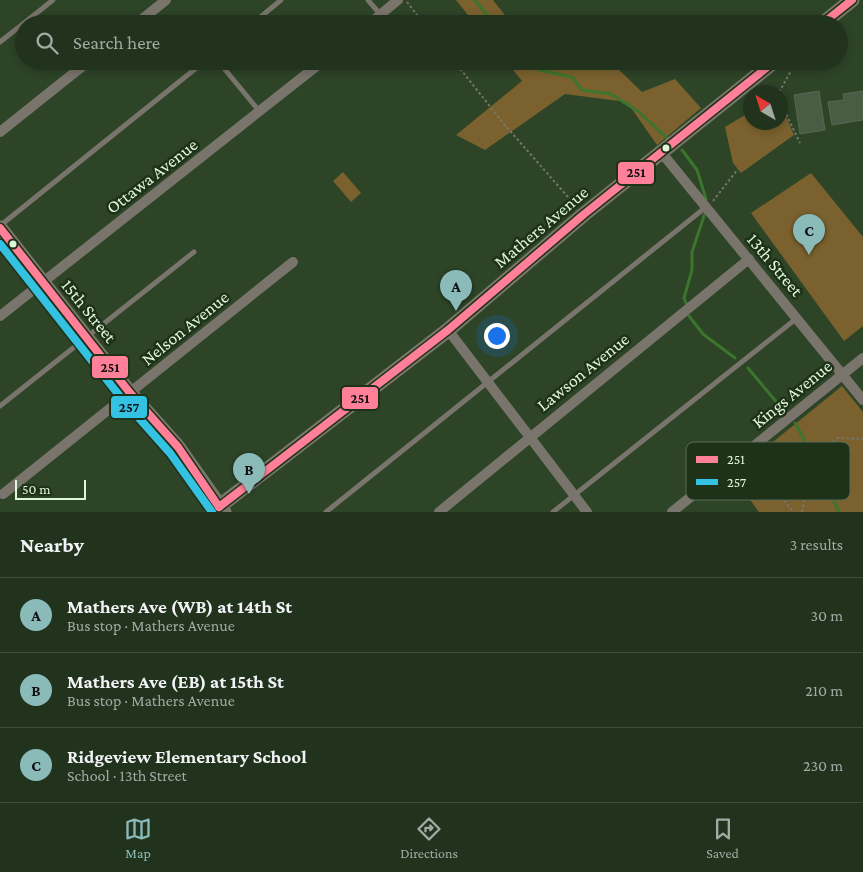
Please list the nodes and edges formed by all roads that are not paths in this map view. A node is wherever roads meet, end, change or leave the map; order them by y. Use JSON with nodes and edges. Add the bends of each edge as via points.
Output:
{"nodes":[{"id":1,"x":53,"y":0,"type":"edge"},
{"id":2,"x":166,"y":0,"type":"edge"},
{"id":3,"x":281,"y":0,"type":"edge"},
{"id":4,"x":368,"y":0,"type":"edge"},
{"id":5,"x":398,"y":0,"type":"edge"},
{"id":6,"x":852,"y":0,"type":"edge"},
{"id":7,"x":380,"y":14,"type":"joint"},
{"id":8,"x":34,"y":15,"type":"edge"},
{"id":9,"x":147,"y":15,"type":"edge"},
{"id":10,"x":263,"y":15,"type":"edge"},
{"id":11,"x":833,"y":15,"type":"edge"},
{"id":12,"x":15,"y":30,"type":"edge"},
{"id":13,"x":0,"y":42,"type":"edge"},
{"id":14,"x":78,"y":70,"type":"edge"},
{"id":15,"x":194,"y":70,"type":"edge"},
{"id":16,"x":225,"y":70,"type":"edge"},
{"id":17,"x":312,"y":70,"type":"edge"},
{"id":18,"x":764,"y":70,"type":"edge"},
{"id":19,"x":260,"y":112,"type":"junction"},
{"id":20,"x":0,"y":132,"type":"edge"},
{"id":21,"x":662,"y":152,"type":"junction"},
{"id":22,"x":706,"y":207,"type":"junction"},
{"id":23,"x":0,"y":227,"type":"edge"},
{"id":24,"x":194,"y":252,"type":"dead end"},
{"id":25,"x":749,"y":259,"type":"junction"},
{"id":26,"x":293,"y":262,"type":"dead end"},
{"id":27,"x":42,"y":283,"type":"junction"},
{"id":28,"x":0,"y":316,"type":"edge"},
{"id":29,"x":798,"y":318,"type":"junction"},
{"id":30,"x":448,"y":330,"type":"junction"},
{"id":31,"x":86,"y":338,"type":"junction"},
{"id":32,"x":863,"y":358,"type":"edge"},
{"id":33,"x":843,"y":374,"type":"junction"},
{"id":34,"x":488,"y":384,"type":"junction"},
{"id":35,"x":130,"y":393,"type":"junction"},
{"id":36,"x":863,"y":400,"type":"edge"},
{"id":37,"x":0,"y":406,"type":"edge"},
{"id":38,"x":530,"y":438,"type":"junction"},
{"id":39,"x":757,"y":442,"type":"edge"},
{"id":40,"x":4,"y":494,"type":"dead end"},
{"id":41,"x":574,"y":496,"type":"junction"},
{"id":42,"x":688,"y":500,"type":"edge"},
{"id":43,"x":218,"y":510,"type":"edge"},
{"id":44,"x":675,"y":511,"type":"edge"},
{"id":45,"x":326,"y":512,"type":"edge"},
{"id":46,"x":439,"y":512,"type":"edge"},
{"id":47,"x":554,"y":512,"type":"edge"},
{"id":48,"x":587,"y":512,"type":"edge"}],
"edges":[{"from":1,"to":8,"type":"lane"},
{"from":2,"to":9,"type":"street"},
{"from":3,"to":10,"type":"lane"},
{"from":4,"to":7,"type":"lane"},
{"from":5,"to":7,"type":"street"},
{"from":6,"to":11,"type":"street"},
{"from":12,"to":13,"type":"lane"},
{"from":14,"to":20,"type":"street"},
{"from":15,"to":23,"type":"lane"},
{"from":16,"to":19,"type":"lane"},
{"from":17,"to":19,"type":"street","name":"Ottawa Avenue"},
{"from":18,"to":21,"type":"street","name":"Mathers Avenue"},
{"from":19,"to":27,"type":"street","name":"Ottawa Avenue"},
{"from":21,"to":22,"type":"street","name":"13th Street"},
{"from":21,"to":30,"type":"street","name":"Mathers Avenue"},
{"from":22,"to":25,"type":"street","name":"13th Street"},
{"from":22,"to":34,"type":"lane"},
{"from":23,"to":27,"type":"street","name":"15th Street"},
{"from":24,"to":31,"type":"lane"},
{"from":25,"to":29,"type":"street","name":"13th Street"},
{"from":25,"to":38,"type":"street","name":"Lawson Avenue"},
{"from":26,"to":35,"type":"street","name":"Nelson Avenue"},
{"from":27,"to":28,"type":"street","name":"Ottawa Avenue"},
{"from":27,"to":31,"type":"street","name":"15th Street"},
{"from":29,"to":33,"type":"street","name":"13th Street"},
{"from":29,"to":41,"type":"lane"},
{"from":30,"to":34,"type":"street"},
{"from":30,"to":43,"type":"street","name":"Mathers Avenue"},
{"from":31,"to":35,"type":"street","name":"15th Street"},
{"from":31,"to":37,"type":"lane"},
{"from":32,"to":33,"type":"street","name":"Kings Avenue"},
{"from":33,"to":36,"type":"street","name":"13th Street"},
{"from":33,"to":39,"type":"street","name":"Kings Avenue"},
{"from":34,"to":38,"type":"street"},
{"from":34,"to":45,"type":"lane"},
{"from":35,"to":40,"type":"street","name":"Nelson Avenue"},
{"from":35,"to":43,"type":"street","name":"15th Street","via":[[178,447]]},
{"from":38,"to":41,"type":"street"},
{"from":38,"to":46,"type":"street","name":"Lawson Avenue"},
{"from":41,"to":47,"type":"lane"},
{"from":41,"to":48,"type":"street"},
{"from":42,"to":44,"type":"street","name":"Kings Avenue"}]}
